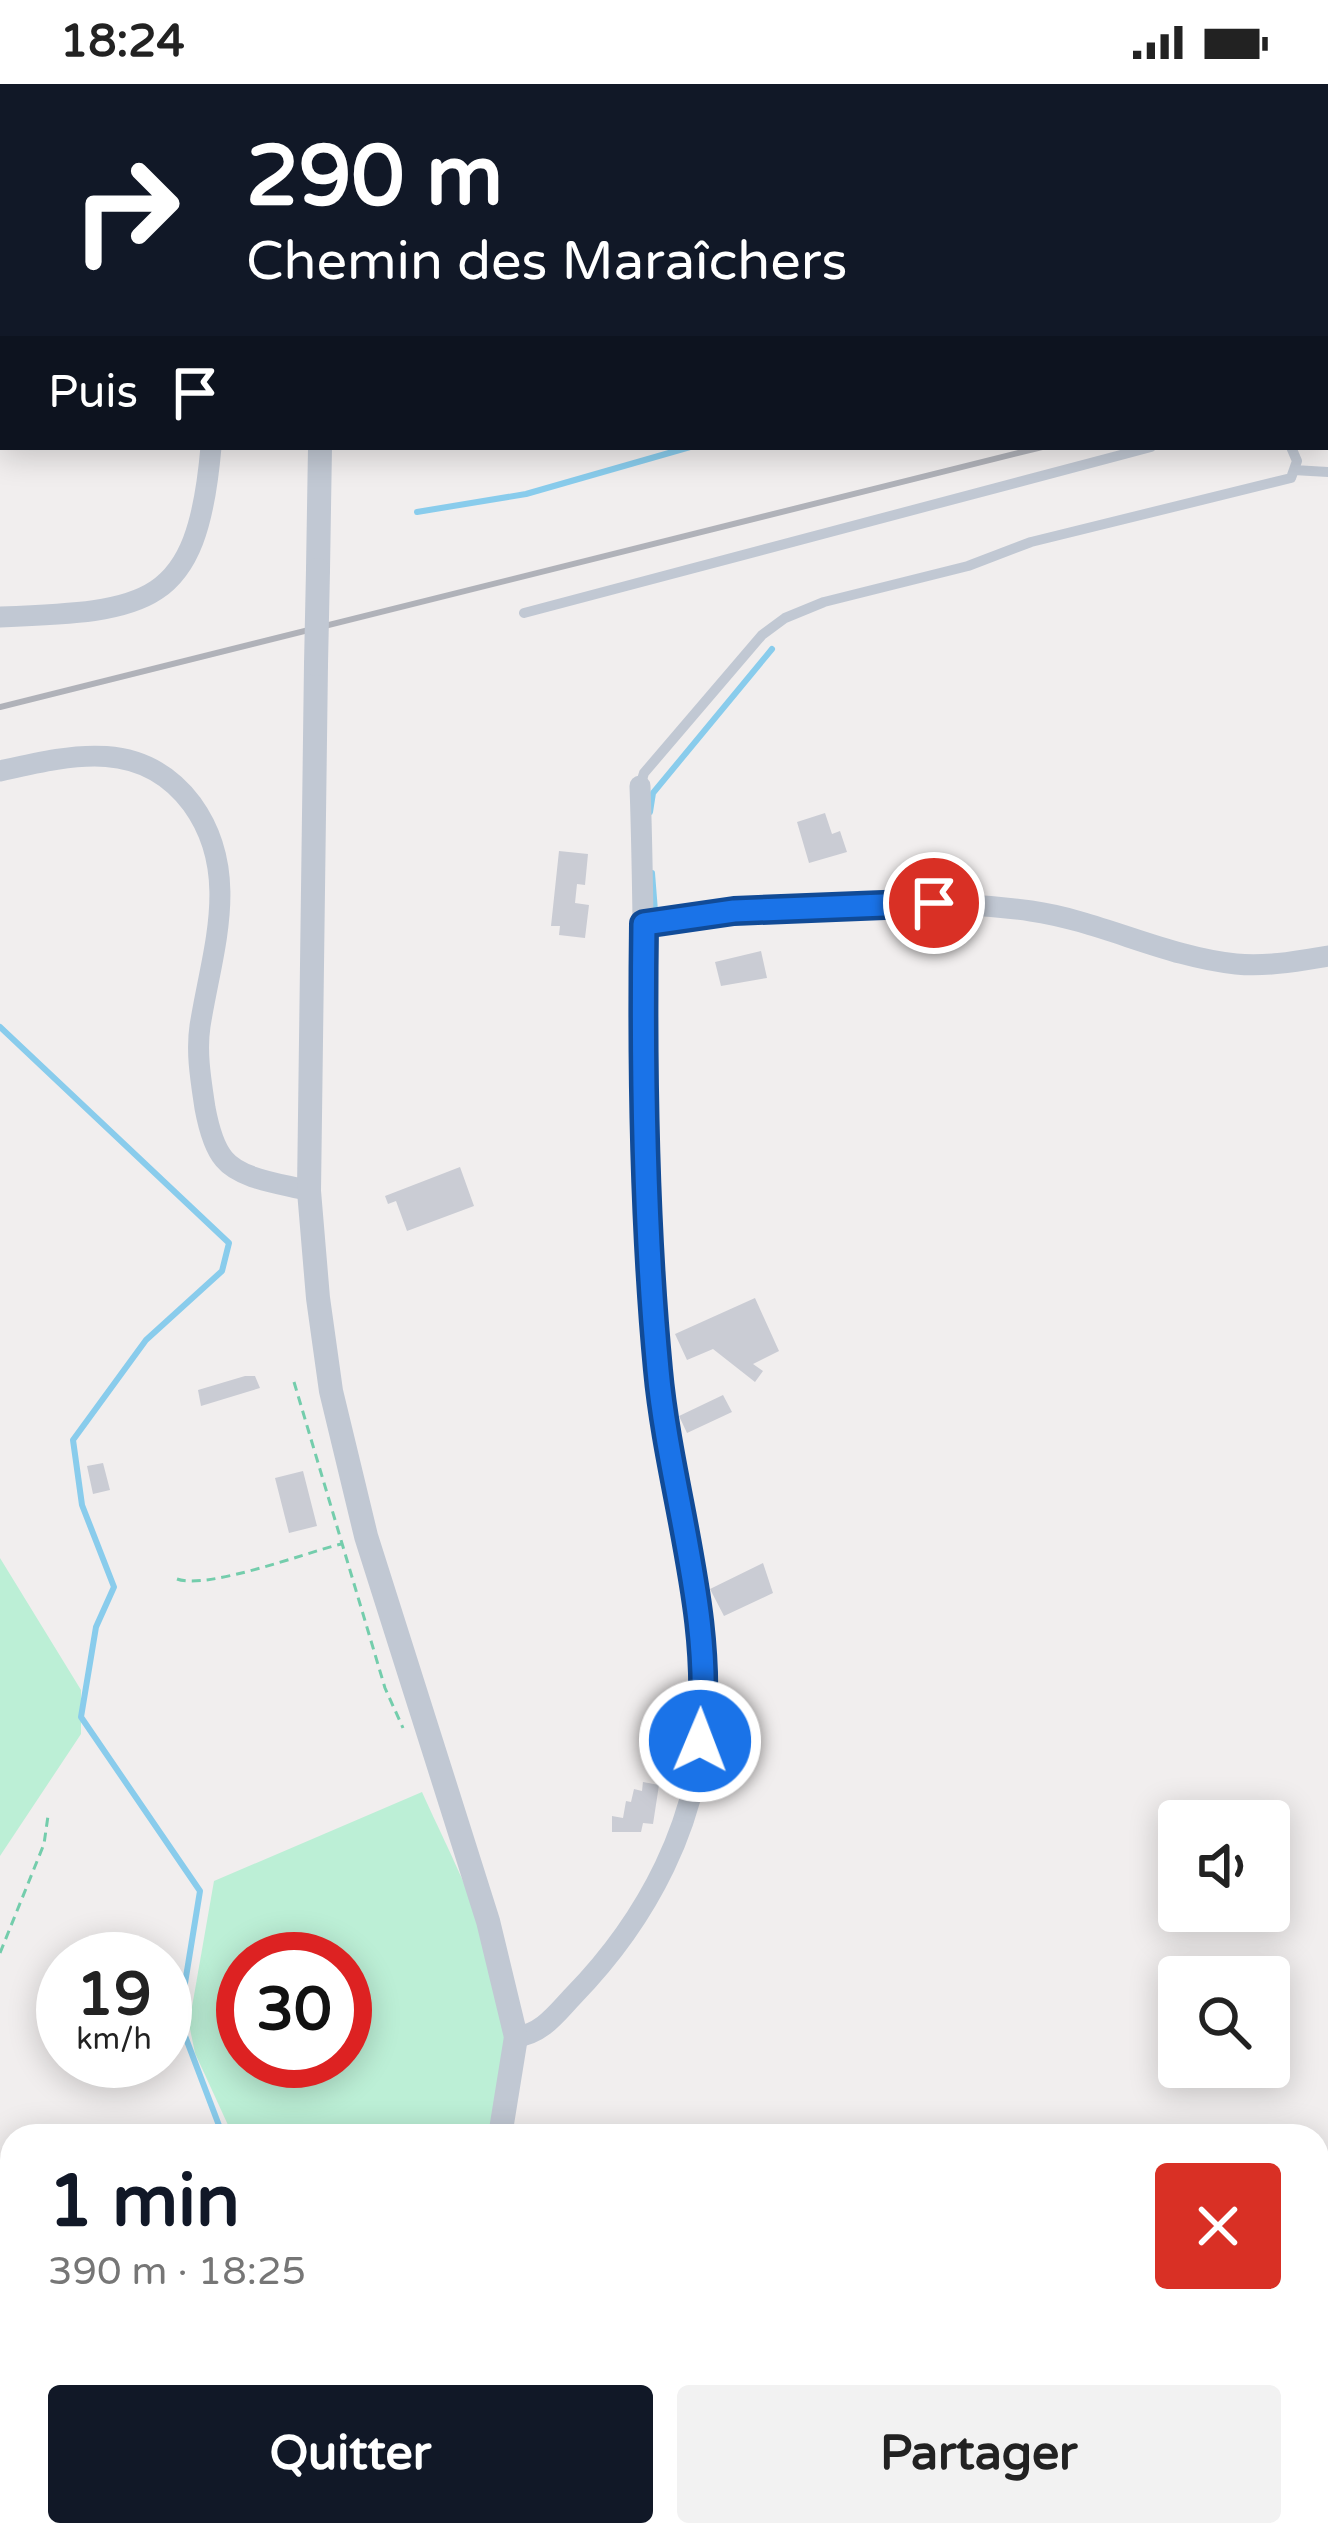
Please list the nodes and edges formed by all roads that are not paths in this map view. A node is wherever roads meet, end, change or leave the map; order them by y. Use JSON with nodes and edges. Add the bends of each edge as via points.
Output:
{"nodes":[{"id":1,"x":211,"y":450,"type":"edge"},
{"id":2,"x":320,"y":450,"type":"edge"},
{"id":3,"x":1140,"y":450,"type":"edge"},
{"id":4,"x":1292,"y":450,"type":"edge"},
{"id":5,"x":1294,"y":470,"type":"junction"},
{"id":6,"x":1328,"y":472,"type":"edge"},
{"id":7,"x":524,"y":613,"type":"dead end"},
{"id":8,"x":0,"y":617,"type":"edge"},
{"id":9,"x":0,"y":771,"type":"edge"},
{"id":10,"x":640,"y":786,"type":"joint"},
{"id":11,"x":644,"y":924,"type":"junction"},
{"id":12,"x":1328,"y":956,"type":"edge"},
{"id":13,"x":309,"y":1191,"type":"junction"},
{"id":14,"x":516,"y":2037,"type":"junction"},
{"id":15,"x":502,"y":2124,"type":"edge"}],
"edges":[{"from":1,"to":8,"type":"street","via":[[196,542],[171,584],[123,605]]},
{"from":2,"to":13,"type":"street","bridge":true},
{"from":3,"to":7,"type":"lane"},
{"from":4,"to":5,"type":"lane"},
{"from":5,"to":6,"type":"lane"},
{"from":5,"to":10,"type":"lane","via":[[1292,478],[1031,542],[785,618],[762,635]]},
{"from":9,"to":13,"type":"street","via":[[83,752],[135,759],[175,781],[203,820],[218,873],[222,924],[200,1030],[209,1129],[238,1171]]},
{"from":10,"to":11,"type":"street"},
{"from":11,"to":12,"type":"street","via":[[734,911],[934,903],[1094,923],[1236,964]]},
{"from":11,"to":14,"type":"street","via":[[658,1374],[704,1712],[672,1853],[643,1911],[538,2032]]},
{"from":13,"to":14,"type":"street","via":[[331,1391],[366,1536],[488,1921]]},
{"from":14,"to":15,"type":"street"}]}
